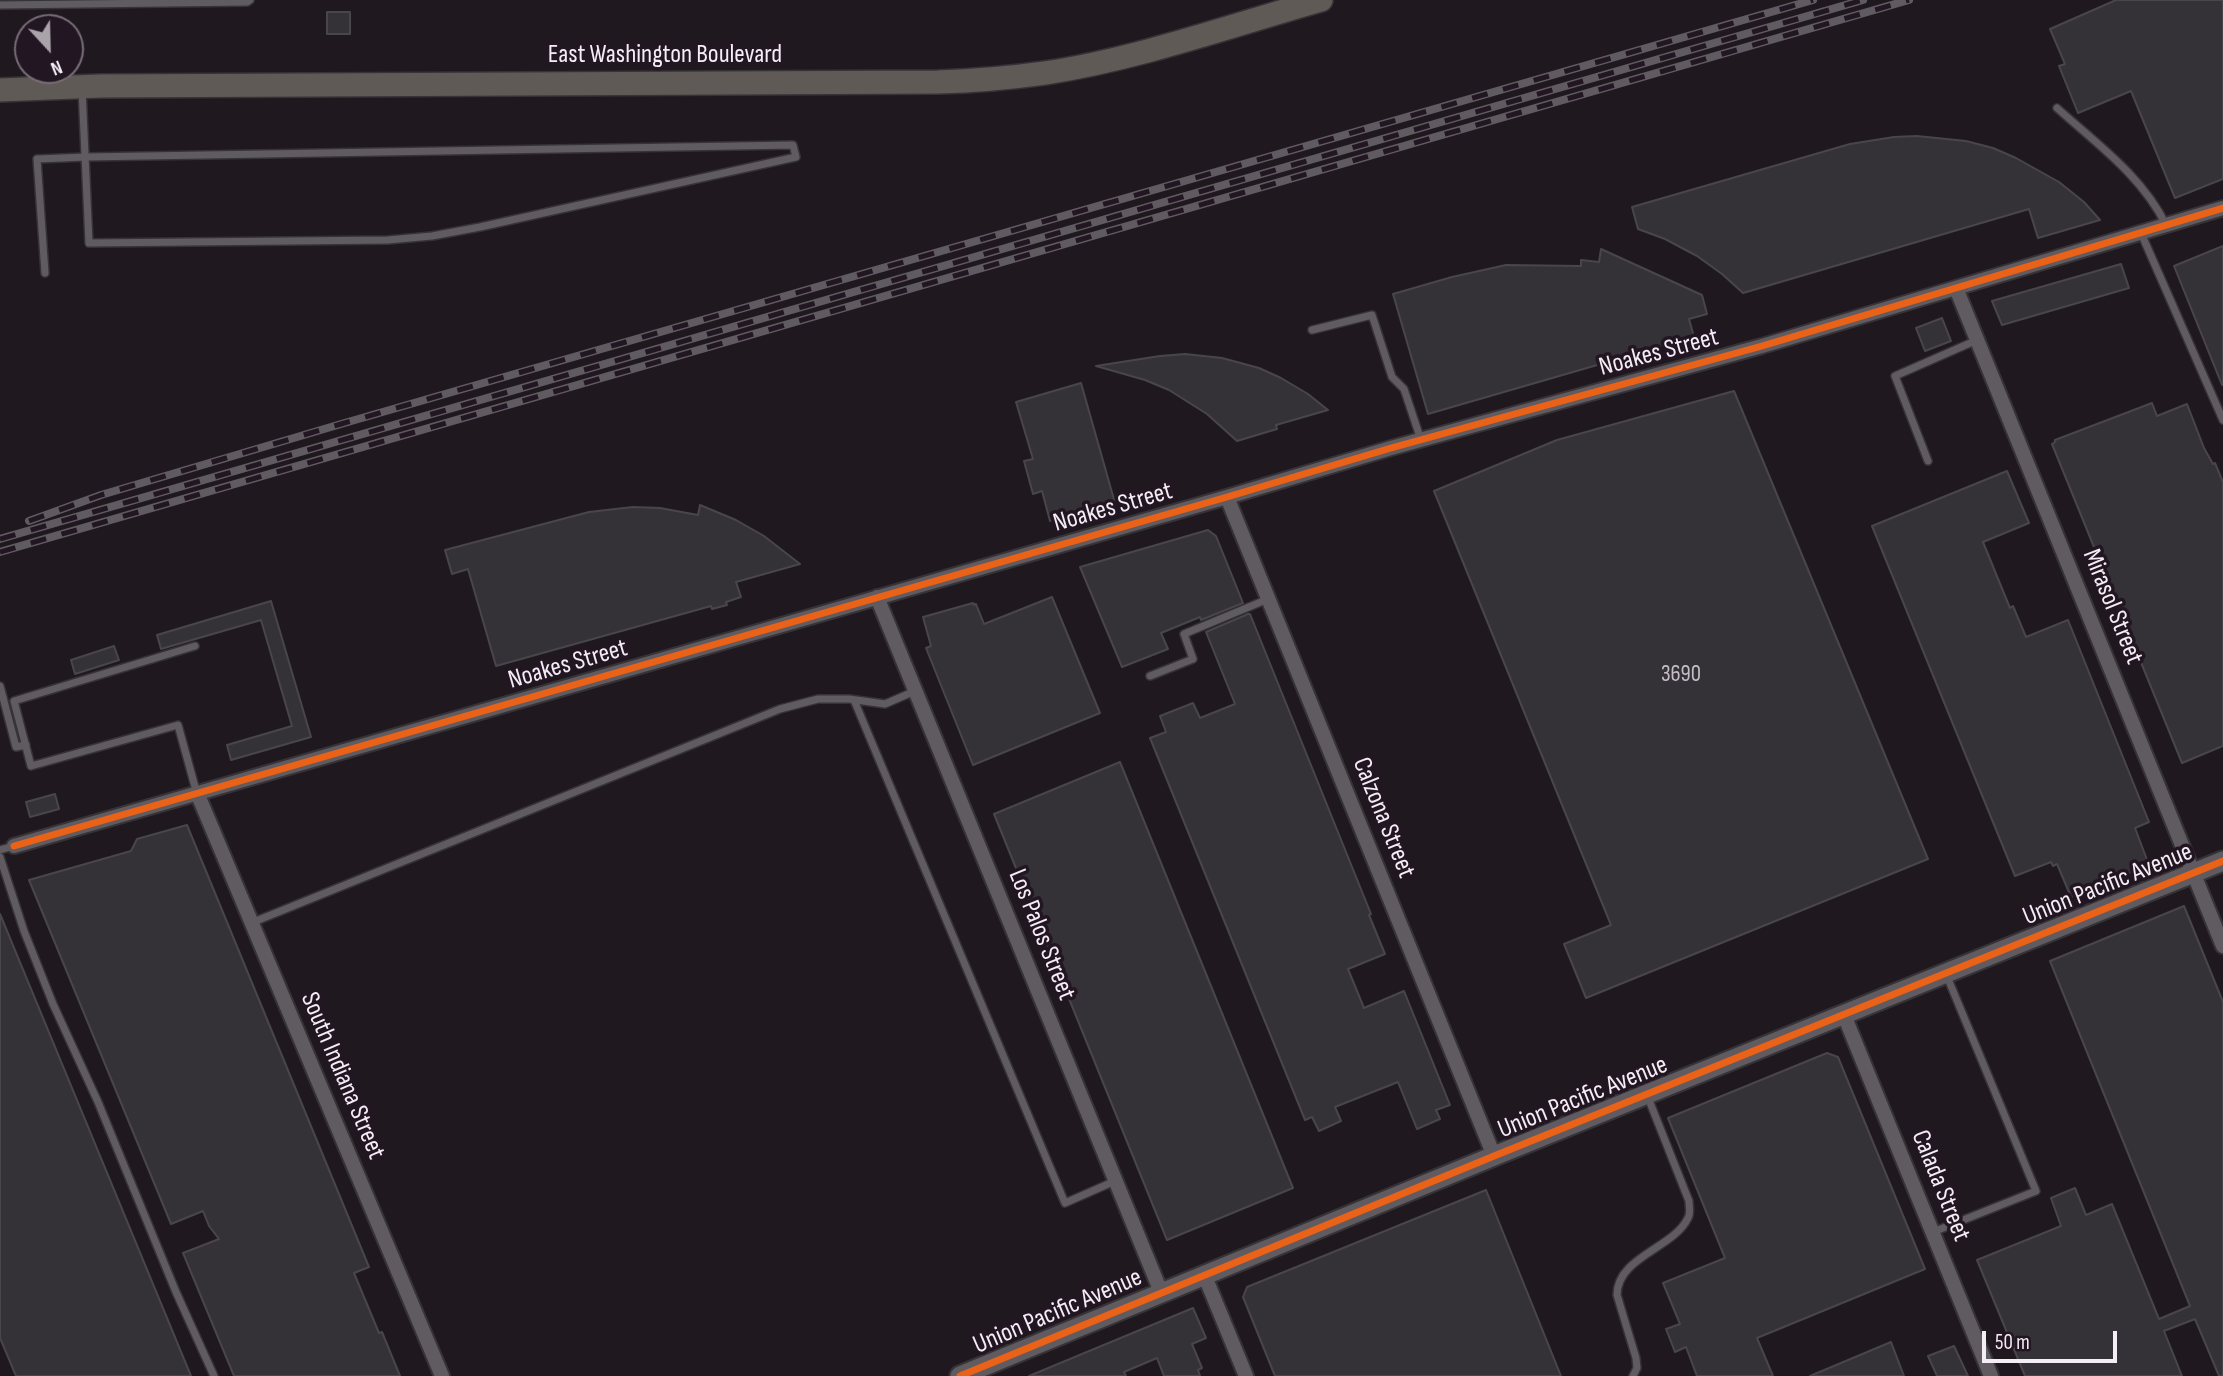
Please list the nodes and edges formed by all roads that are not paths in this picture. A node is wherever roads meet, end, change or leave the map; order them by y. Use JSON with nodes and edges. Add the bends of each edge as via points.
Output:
{"nodes":[{"id":1,"x":250,"y":0,"type":"edge"},
{"id":2,"x":1321,"y":0,"type":"edge"},
{"id":3,"x":0,"y":5,"type":"edge"},
{"id":4,"x":82,"y":87,"type":"junction"},
{"id":5,"x":0,"y":90,"type":"edge"},
{"id":6,"x":2057,"y":108,"type":"dead end"},
{"id":7,"x":86,"y":157,"type":"junction"},
{"id":8,"x":2223,"y":208,"type":"edge"},
{"id":9,"x":2166,"y":225,"type":"junction"},
{"id":10,"x":2141,"y":233,"type":"junction"},
{"id":11,"x":45,"y":273,"type":"dead end"},
{"id":12,"x":1956,"y":288,"type":"junction"},
{"id":13,"x":1312,"y":330,"type":"dead end"},
{"id":14,"x":1978,"y":340,"type":"junction"},
{"id":15,"x":2223,"y":420,"type":"edge"},
{"id":16,"x":1421,"y":440,"type":"junction"},
{"id":17,"x":1928,"y":461,"type":"dead end"},
{"id":18,"x":1227,"y":497,"type":"junction"},
{"id":19,"x":877,"y":597,"type":"junction"},
{"id":20,"x":1268,"y":599,"type":"junction"},
{"id":21,"x":195,"y":646,"type":"dead end"},
{"id":22,"x":1150,"y":676,"type":"dead end"},
{"id":23,"x":0,"y":686,"type":"edge"},
{"id":24,"x":915,"y":691,"type":"junction"},
{"id":25,"x":854,"y":700,"type":"junction"},
{"id":26,"x":26,"y":745,"type":"junction"},
{"id":27,"x":198,"y":795,"type":"junction"},
{"id":28,"x":7,"y":848,"type":"edge"},
{"id":29,"x":0,"y":857,"type":"edge"},
{"id":30,"x":2223,"y":861,"type":"edge"},
{"id":31,"x":2193,"y":873,"type":"junction"},
{"id":32,"x":251,"y":923,"type":"junction"},
{"id":33,"x":2223,"y":946,"type":"edge"},
{"id":34,"x":1946,"y":974,"type":"junction"},
{"id":35,"x":1844,"y":1015,"type":"junction"},
{"id":36,"x":1647,"y":1095,"type":"junction"},
{"id":37,"x":1494,"y":1156,"type":"junction"},
{"id":38,"x":1115,"y":1181,"type":"junction"},
{"id":39,"x":1933,"y":1232,"type":"junction"},
{"id":40,"x":1205,"y":1274,"type":"junction"},
{"id":41,"x":1161,"y":1292,"type":"junction"},
{"id":42,"x":968,"y":1374,"type":"edge"},
{"id":43,"x":214,"y":1376,"type":"edge"},
{"id":44,"x":442,"y":1376,"type":"edge"},
{"id":45,"x":1246,"y":1376,"type":"edge"},
{"id":46,"x":1633,"y":1376,"type":"edge"},
{"id":47,"x":1992,"y":1376,"type":"edge"}],
"edges":[{"from":1,"to":3,"type":"lane"},
{"from":2,"to":4,"type":"main road","name":"East Washington Boulevard","via":[[1112,60],[992,80]]},
{"from":4,"to":5,"type":"main road","name":"East Washington Boulevard"},
{"from":4,"to":7,"type":"lane"},
{"from":6,"to":9,"type":"lane","via":[[2137,180]]},
{"from":7,"to":7,"type":"lane","via":[[89,243],[432,236],[796,157],[793,145]]},
{"from":7,"to":11,"type":"lane","via":[[37,159]]},
{"from":8,"to":9,"type":"street","name":"Noakes Street"},
{"from":9,"to":10,"type":"street","name":"Noakes Street"},
{"from":10,"to":12,"type":"street","name":"Noakes Street"},
{"from":10,"to":15,"type":"lane"},
{"from":12,"to":14,"type":"street","name":"Mirasol Street"},
{"from":12,"to":16,"type":"street","name":"Noakes Street"},
{"from":13,"to":16,"type":"lane","via":[[1372,315],[1392,377],[1404,389]]},
{"from":14,"to":17,"type":"lane","via":[[1895,376]]},
{"from":14,"to":31,"type":"street","name":"Mirasol Street"},
{"from":16,"to":18,"type":"street","name":"Noakes Street"},
{"from":18,"to":19,"type":"street","name":"Noakes Street"},
{"from":18,"to":20,"type":"street","name":"Calzona Street"},
{"from":19,"to":24,"type":"street","name":"Los Palos Street"},
{"from":19,"to":27,"type":"street","name":"Noakes Street"},
{"from":20,"to":22,"type":"lane","via":[[1184,634],[1193,659]]},
{"from":20,"to":37,"type":"street","name":"Calzona Street"},
{"from":21,"to":26,"type":"lane","via":[[14,701]]},
{"from":23,"to":26,"type":"lane","via":[[16,747]]},
{"from":24,"to":25,"type":"lane","via":[[885,704]]},
{"from":24,"to":38,"type":"street","name":"Los Palos Street"},
{"from":25,"to":32,"type":"lane","via":[[818,699],[780,709]]},
{"from":25,"to":38,"type":"lane","via":[[1065,1203]]},
{"from":26,"to":27,"type":"lane","via":[[31,766],[178,726]]},
{"from":27,"to":28,"type":"street","name":"Noakes Street"},
{"from":27,"to":32,"type":"street","name":"South Indiana Street"},
{"from":29,"to":43,"type":"lane","via":[[52,1004]]},
{"from":30,"to":31,"type":"street","name":"Union Pacific Avenue"},
{"from":31,"to":33,"type":"street","name":"Mirasol Street"},
{"from":31,"to":34,"type":"street","name":"Union Pacific Avenue"},
{"from":32,"to":44,"type":"street","name":"South Indiana Street"},
{"from":34,"to":35,"type":"street","name":"Union Pacific Avenue"},
{"from":34,"to":39,"type":"lane","via":[[2036,1191]]},
{"from":35,"to":36,"type":"street","name":"Union Pacific Avenue"},
{"from":35,"to":39,"type":"street","name":"Calada Street"},
{"from":36,"to":37,"type":"street","name":"Union Pacific Avenue"},
{"from":36,"to":46,"type":"lane","via":[[1689,1201],[1690,1215],[1683,1226],[1629,1268],[1617,1287],[1636,1358]]},
{"from":37,"to":40,"type":"street","name":"Union Pacific Avenue"},
{"from":38,"to":41,"type":"street","name":"Los Palos Street"},
{"from":39,"to":47,"type":"street","name":"Calada Street"},
{"from":40,"to":41,"type":"street","name":"Union Pacific Avenue"},
{"from":40,"to":45,"type":"street"},
{"from":41,"to":42,"type":"street","name":"Union Pacific Avenue"}]}
